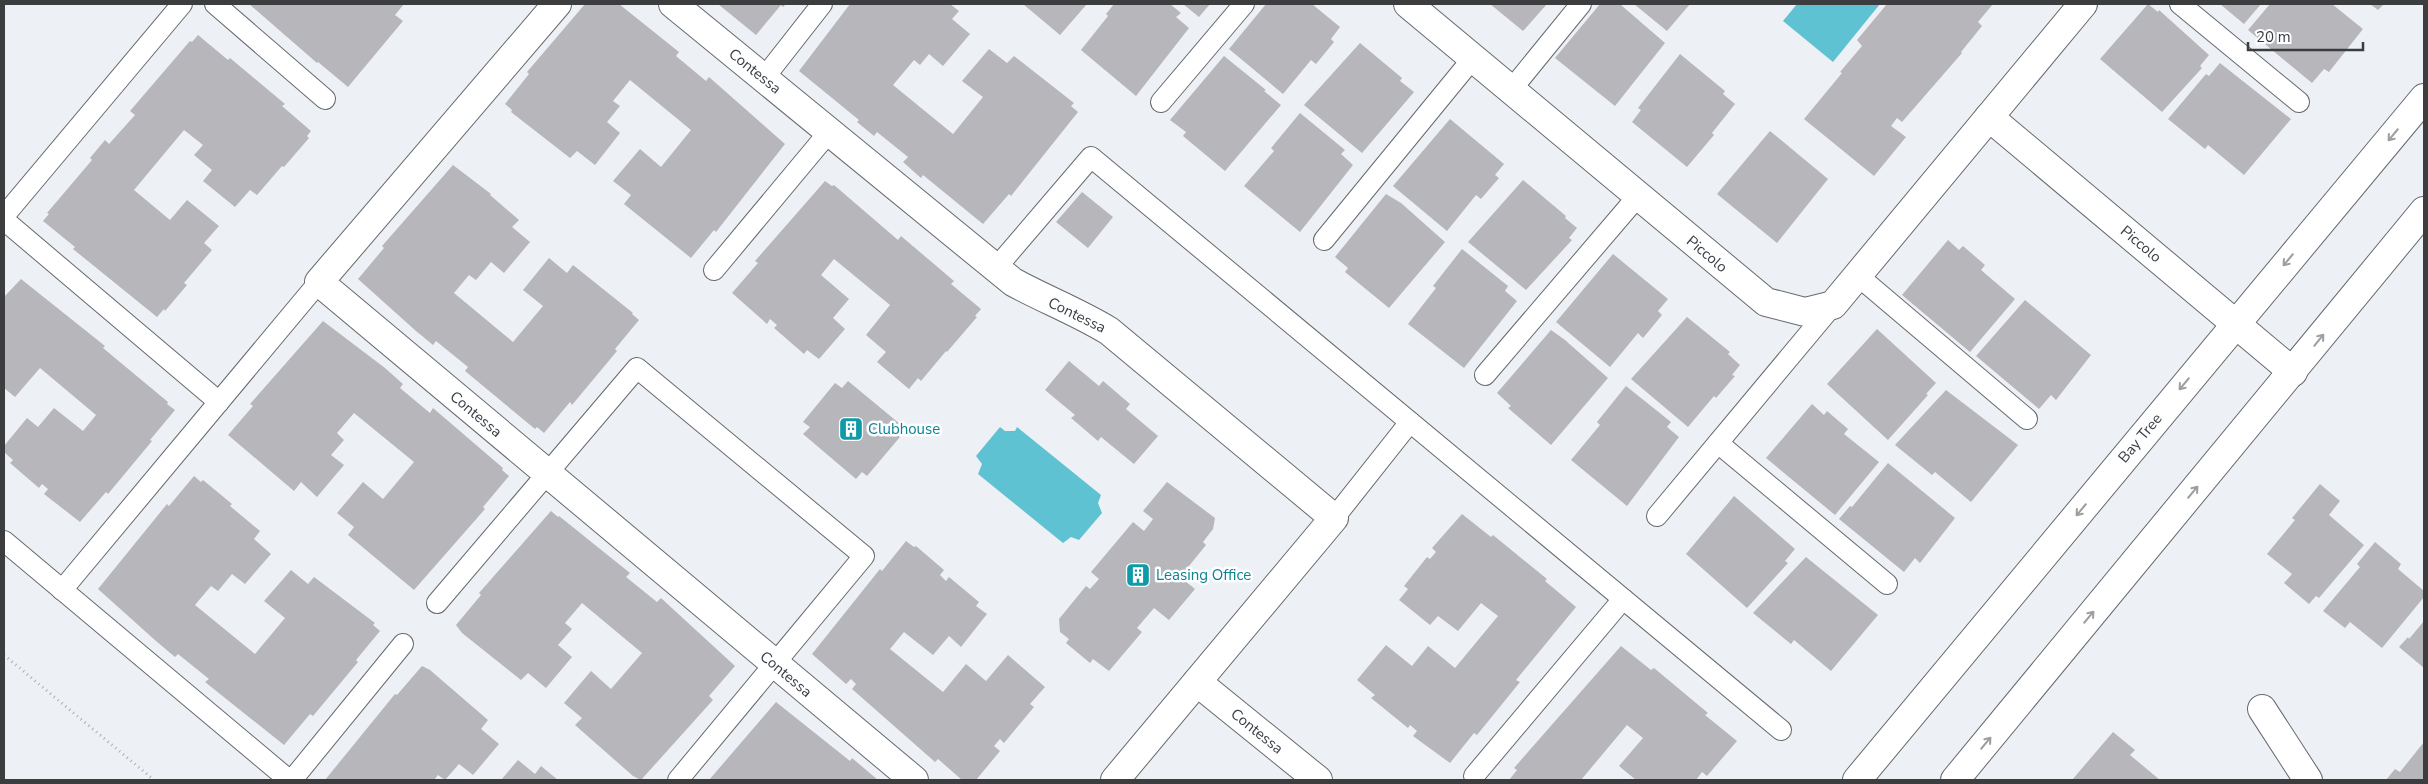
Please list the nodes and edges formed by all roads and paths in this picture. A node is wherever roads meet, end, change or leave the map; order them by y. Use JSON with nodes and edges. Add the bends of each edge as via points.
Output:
{"nodes":[{"id":1,"x":182,"y":4,"type":"edge"},
{"id":2,"x":215,"y":4,"type":"edge"},
{"id":3,"x":557,"y":4,"type":"edge"},
{"id":4,"x":673,"y":4,"type":"edge"},
{"id":5,"x":822,"y":4,"type":"edge"},
{"id":6,"x":1244,"y":4,"type":"edge"},
{"id":7,"x":1408,"y":4,"type":"edge"},
{"id":8,"x":1581,"y":4,"type":"edge"},
{"id":9,"x":2084,"y":4,"type":"edge"},
{"id":10,"x":2180,"y":4,"type":"edge"},
{"id":11,"x":1473,"y":58,"type":"junction"},
{"id":12,"x":764,"y":78,"type":"junction"},
{"id":13,"x":1511,"y":90,"type":"junction"},
{"id":14,"x":2424,"y":98,"type":"edge"},
{"id":15,"x":325,"y":99,"type":"dead end"},
{"id":16,"x":1161,"y":102,"type":"dead end"},
{"id":17,"x":2298,"y":102,"type":"dead end"},
{"id":18,"x":1989,"y":117,"type":"junction"},
{"id":19,"x":829,"y":132,"type":"junction"},
{"id":20,"x":1638,"y":196,"type":"junction"},
{"id":21,"x":2424,"y":211,"type":"edge"},
{"id":22,"x":4,"y":216,"type":"edge"},
{"id":23,"x":4,"y":220,"type":"edge"},
{"id":24,"x":1324,"y":240,"type":"dead end"},
{"id":25,"x":996,"y":268,"type":"junction"},
{"id":26,"x":714,"y":270,"type":"dead end"},
{"id":27,"x":1857,"y":275,"type":"junction"},
{"id":28,"x":320,"y":282,"type":"junction"},
{"id":29,"x":1833,"y":305,"type":"junction"},
{"id":30,"x":2235,"y":323,"type":"junction"},
{"id":31,"x":2293,"y":372,"type":"junction"},
{"id":32,"x":1486,"y":375,"type":"dead end"},
{"id":33,"x":219,"y":402,"type":"junction"},
{"id":34,"x":2027,"y":419,"type":"dead end"},
{"id":35,"x":1410,"y":422,"type":"junction"},
{"id":36,"x":1718,"y":443,"type":"junction"},
{"id":37,"x":549,"y":474,"type":"junction"},
{"id":38,"x":1657,"y":516,"type":"dead end"},
{"id":39,"x":1334,"y":518,"type":"junction"},
{"id":40,"x":4,"y":541,"type":"edge"},
{"id":41,"x":1887,"y":584,"type":"dead end"},
{"id":42,"x":62,"y":590,"type":"junction"},
{"id":43,"x":1623,"y":599,"type":"junction"},
{"id":44,"x":437,"y":603,"type":"dead end"},
{"id":45,"x":403,"y":644,"type":"dead end"},
{"id":46,"x":4,"y":654,"type":"edge"},
{"id":47,"x":774,"y":664,"type":"junction"},
{"id":48,"x":1197,"y":682,"type":"junction"},
{"id":49,"x":2262,"y":709,"type":"dead end"},
{"id":50,"x":1781,"y":730,"type":"dead end"},
{"id":51,"x":1474,"y":776,"type":"dead end"},
{"id":52,"x":154,"y":780,"type":"edge"},
{"id":53,"x":291,"y":780,"type":"edge"},
{"id":54,"x":678,"y":780,"type":"edge"},
{"id":55,"x":914,"y":780,"type":"edge"},
{"id":56,"x":1115,"y":780,"type":"edge"},
{"id":57,"x":1318,"y":780,"type":"edge"},
{"id":58,"x":1857,"y":780,"type":"edge"},
{"id":59,"x":1955,"y":780,"type":"edge"},
{"id":60,"x":2308,"y":780,"type":"edge"}],
"edges":[{"from":1,"to":22,"type":"lane"},
{"from":2,"to":15,"type":"lane"},
{"from":3,"to":28,"type":"street"},
{"from":4,"to":12,"type":"street","name":"Contessa"},
{"from":5,"to":12,"type":"lane"},
{"from":6,"to":16,"type":"lane"},
{"from":7,"to":11,"type":"street","name":"Piccolo"},
{"from":8,"to":13,"type":"lane"},
{"from":9,"to":18,"type":"street"},
{"from":10,"to":17,"type":"lane"},
{"from":11,"to":13,"type":"street","name":"Piccolo"},
{"from":11,"to":24,"type":"lane"},
{"from":12,"to":19,"type":"street","name":"Contessa"},
{"from":13,"to":20,"type":"street","name":"Piccolo"},
{"from":14,"to":30,"type":"street","name":"Bay Tree","one_way":true},
{"from":18,"to":27,"type":"street"},
{"from":18,"to":30,"type":"street","name":"Piccolo"},
{"from":19,"to":25,"type":"street","name":"Contessa"},
{"from":19,"to":26,"type":"lane"},
{"from":20,"to":29,"type":"street","name":"Piccolo","via":[[1766,302],[1805,312]]},
{"from":20,"to":32,"type":"lane"},
{"from":31,"to":21,"type":"street","one_way":true},
{"from":23,"to":33,"type":"lane"},
{"from":25,"to":35,"type":"lane","via":[[1091,157]]},
{"from":25,"to":39,"type":"street","name":"Contessa","via":[[1012,282],[1089,318],[1109,331]]},
{"from":27,"to":29,"type":"street"},
{"from":27,"to":34,"type":"lane"},
{"from":28,"to":33,"type":"lane"},
{"from":28,"to":37,"type":"street","name":"Contessa"},
{"from":29,"to":36,"type":"lane"},
{"from":30,"to":31,"type":"street","name":"Piccolo"},
{"from":30,"to":58,"type":"street","name":"Bay Tree","one_way":true},
{"from":59,"to":31,"type":"street","one_way":true},
{"from":33,"to":42,"type":"lane"},
{"from":35,"to":39,"type":"lane"},
{"from":35,"to":43,"type":"lane"},
{"from":36,"to":38,"type":"lane"},
{"from":36,"to":41,"type":"lane"},
{"from":37,"to":44,"type":"lane"},
{"from":37,"to":47,"type":"street","name":"Contessa"},
{"from":37,"to":47,"type":"lane","via":[[636,368],[864,556]]},
{"from":39,"to":48,"type":"street"},
{"from":40,"to":42,"type":"lane"},
{"from":42,"to":53,"type":"lane"},
{"from":43,"to":50,"type":"lane"},
{"from":43,"to":51,"type":"lane"},
{"from":45,"to":53,"type":"lane"},
{"from":46,"to":52,"type":"path"},
{"from":47,"to":54,"type":"lane"},
{"from":47,"to":55,"type":"street","name":"Contessa"},
{"from":48,"to":56,"type":"street"},
{"from":48,"to":57,"type":"street","name":"Contessa"},
{"from":49,"to":60,"type":"street"}]}
